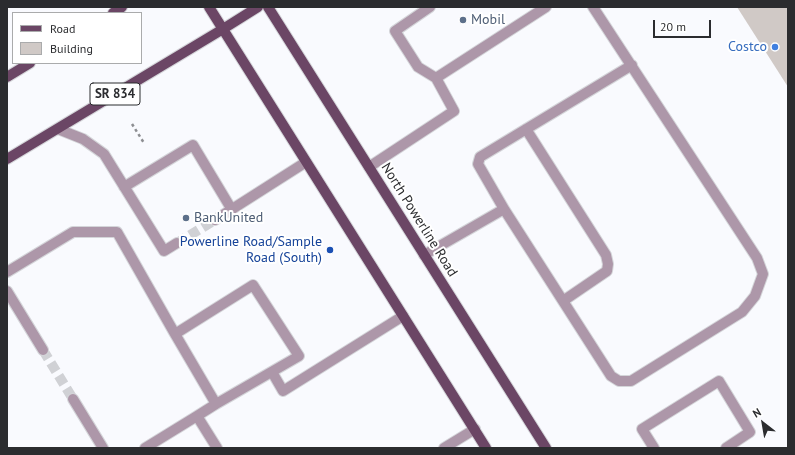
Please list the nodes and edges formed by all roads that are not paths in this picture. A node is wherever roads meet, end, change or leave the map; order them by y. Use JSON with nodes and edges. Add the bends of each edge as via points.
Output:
{"nodes":[{"id":1,"x":209,"y":7,"type":"edge"},
{"id":2,"x":258,"y":7,"type":"edge"},
{"id":3,"x":268,"y":7,"type":"edge"},
{"id":4,"x":430,"y":7,"type":"edge"},
{"id":5,"x":546,"y":7,"type":"edge"},
{"id":6,"x":594,"y":7,"type":"edge"},
{"id":7,"x":223,"y":30,"type":"junction"},
{"id":8,"x":28,"y":64,"type":"edge"},
{"id":9,"x":632,"y":65,"type":"junction"},
{"id":10,"x":7,"y":77,"type":"edge"},
{"id":11,"x":436,"y":78,"type":"junction"},
{"id":12,"x":58,"y":129,"type":"junction"},
{"id":13,"x":526,"y":129,"type":"junction"},
{"id":14,"x":7,"y":159,"type":"edge"},
{"id":15,"x":306,"y":162,"type":"junction"},
{"id":16,"x":369,"y":167,"type":"junction"},
{"id":17,"x":124,"y":187,"type":"junction"},
{"id":18,"x":504,"y":209,"type":"junction"},
{"id":19,"x":232,"y":210,"type":"junction"},
{"id":20,"x":215,"y":220,"type":"tunnel mouth"},
{"id":21,"x":176,"y":243,"type":"tunnel mouth"},
{"id":22,"x":424,"y":255,"type":"junction"},
{"id":23,"x":7,"y":272,"type":"edge"},
{"id":24,"x":7,"y":291,"type":"edge"},
{"id":25,"x":563,"y":301,"type":"junction"},
{"id":26,"x":403,"y":316,"type":"junction"},
{"id":27,"x":175,"y":334,"type":"junction"},
{"id":28,"x":43,"y":350,"type":"tunnel mouth"},
{"id":29,"x":272,"y":372,"type":"junction"},
{"id":30,"x":73,"y":399,"type":"tunnel mouth"},
{"id":31,"x":216,"y":404,"type":"junction"},
{"id":32,"x":197,"y":416,"type":"junction"},
{"id":33,"x":475,"y":429,"type":"junction"},
{"id":34,"x":103,"y":448,"type":"edge"},
{"id":35,"x":145,"y":448,"type":"edge"},
{"id":36,"x":217,"y":448,"type":"edge"},
{"id":37,"x":444,"y":448,"type":"edge"},
{"id":38,"x":486,"y":448,"type":"edge"},
{"id":39,"x":546,"y":448,"type":"edge"},
{"id":40,"x":654,"y":448,"type":"edge"},
{"id":41,"x":726,"y":448,"type":"edge"}],
"edges":[{"from":1,"to":7,"type":"main road"},
{"from":2,"to":7,"type":"main road","number":"SR 834"},
{"from":3,"to":16,"type":"main road","name":"North Powerline Road"},
{"from":4,"to":11,"type":"lane","via":[[395,31],[418,67]]},
{"from":5,"to":11,"type":"lane"},
{"from":6,"to":9,"type":"lane"},
{"from":7,"to":12,"type":"main road","number":"SR 834"},
{"from":7,"to":15,"type":"main road"},
{"from":8,"to":10,"type":"main road"},
{"from":9,"to":13,"type":"lane"},
{"from":9,"to":25,"type":"lane","via":[[757,258],[763,274],[755,296],[742,312],[631,381],[619,381],[611,376]]},
{"from":11,"to":16,"type":"lane","via":[[454,111]]},
{"from":12,"to":14,"type":"main road","number":"SR 834"},
{"from":12,"to":17,"type":"lane","via":[[83,139],[104,154]]},
{"from":13,"to":18,"type":"lane","via":[[480,157],[478,164]]},
{"from":13,"to":25,"type":"lane","via":[[606,255],[608,264],[607,271]]},
{"from":15,"to":19,"type":"lane"},
{"from":15,"to":26,"type":"main road"},
{"from":16,"to":22,"type":"main road","name":"North Powerline Road"},
{"from":17,"to":19,"type":"lane","via":[[193,145]]},
{"from":17,"to":21,"type":"lane","via":[[164,251]]},
{"from":18,"to":22,"type":"lane"},
{"from":18,"to":25,"type":"lane"},
{"from":19,"to":20,"type":"lane"},
{"from":22,"to":39,"type":"main road","name":"North Powerline Road"},
{"from":23,"to":27,"type":"lane","via":[[73,232],[117,232]]},
{"from":24,"to":28,"type":"lane"},
{"from":26,"to":29,"type":"lane","via":[[283,391]]},
{"from":26,"to":33,"type":"main road"},
{"from":27,"to":29,"type":"lane","via":[[253,285],[299,356]]},
{"from":27,"to":31,"type":"lane"},
{"from":29,"to":31,"type":"lane"},
{"from":30,"to":34,"type":"lane"},
{"from":31,"to":32,"type":"lane"},
{"from":32,"to":35,"type":"lane"},
{"from":32,"to":36,"type":"lane"},
{"from":33,"to":37,"type":"lane"},
{"from":33,"to":38,"type":"main road"},
{"from":40,"to":41,"type":"lane","via":[[642,429],[719,381],[750,432]]}]}
